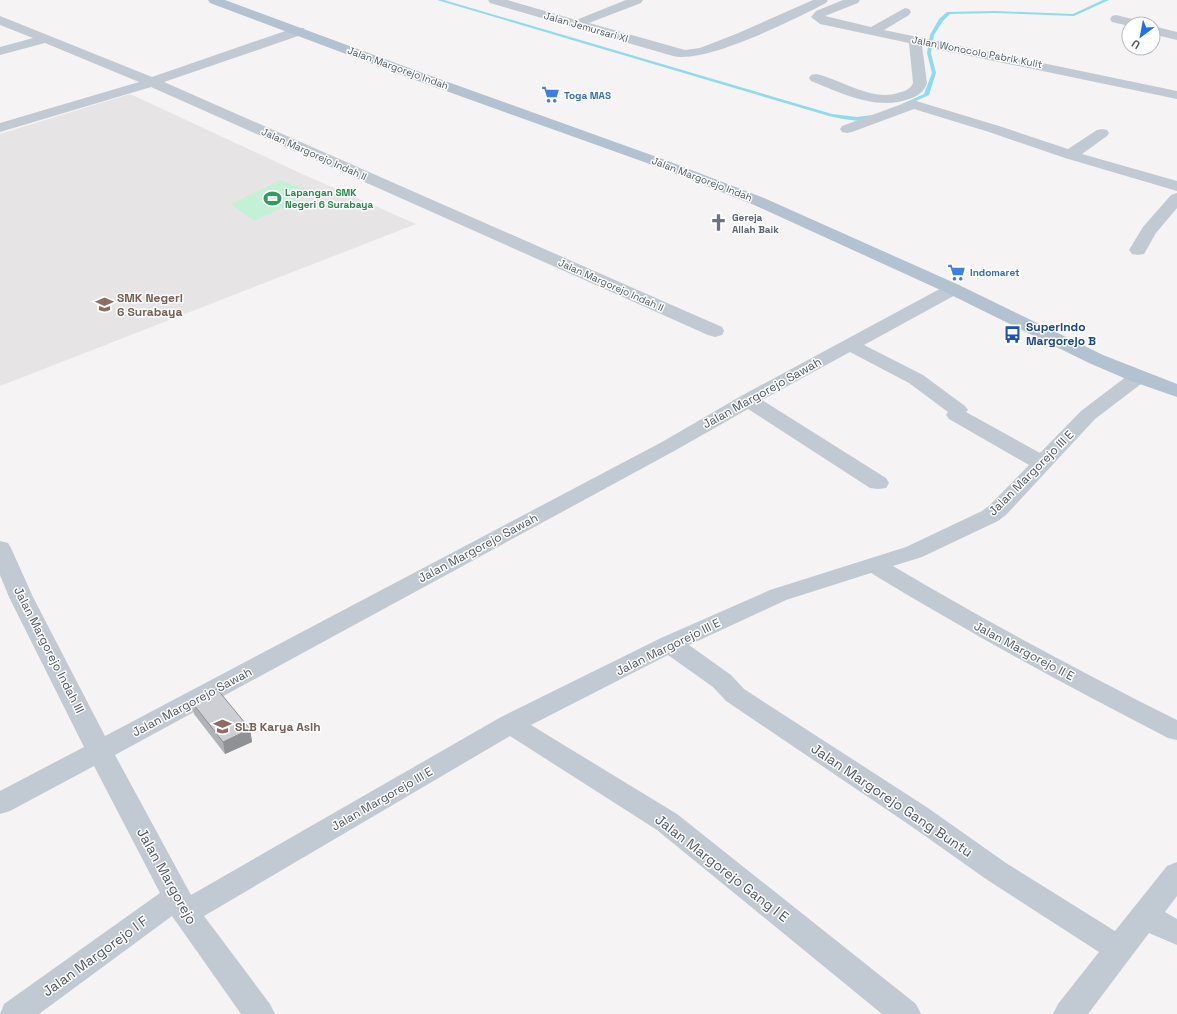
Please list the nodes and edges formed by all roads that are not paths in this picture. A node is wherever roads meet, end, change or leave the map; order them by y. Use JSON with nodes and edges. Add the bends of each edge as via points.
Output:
{"nodes":[{"id":1,"x":214,"y":0,"type":"edge"},
{"id":2,"x":494,"y":0,"type":"edge"},
{"id":3,"x":636,"y":0,"type":"edge"},
{"id":4,"x":822,"y":0,"type":"edge"},
{"id":5,"x":854,"y":0,"type":"edge"},
{"id":6,"x":905,"y":12,"type":"dead end"},
{"id":7,"x":1116,"y":19,"type":"dead end"},
{"id":8,"x":0,"y":20,"type":"edge"},
{"id":9,"x":1121,"y":20,"type":"edge"},
{"id":10,"x":576,"y":24,"type":"junction"},
{"id":11,"x":299,"y":31,"type":"junction"},
{"id":12,"x":874,"y":31,"type":"junction"},
{"id":13,"x":1161,"y":32,"type":"edge"},
{"id":14,"x":1177,"y":36,"type":"edge"},
{"id":15,"x":46,"y":39,"type":"junction"},
{"id":16,"x":918,"y":40,"type":"junction"},
{"id":17,"x":0,"y":51,"type":"edge"},
{"id":18,"x":816,"y":78,"type":"dead end"},
{"id":19,"x":152,"y":82,"type":"junction"},
{"id":20,"x":1177,"y":94,"type":"edge"},
{"id":21,"x":907,"y":101,"type":"junction"},
{"id":22,"x":0,"y":128,"type":"edge"},
{"id":23,"x":847,"y":129,"type":"dead end"},
{"id":24,"x":1102,"y":133,"type":"dead end"},
{"id":25,"x":1070,"y":155,"type":"junction"},
{"id":26,"x":1177,"y":186,"type":"edge"},
{"id":27,"x":1177,"y":198,"type":"edge"},
{"id":28,"x":1138,"y":250,"type":"dead end"},
{"id":29,"x":953,"y":289,"type":"junction"},
{"id":30,"x":715,"y":330,"type":"dead end"},
{"id":31,"x":851,"y":345,"type":"junction"},
{"id":32,"x":1138,"y":377,"type":"junction"},
{"id":33,"x":1177,"y":391,"type":"edge"},
{"id":34,"x":748,"y":400,"type":"junction"},
{"id":35,"x":1042,"y":463,"type":"junction"},
{"id":36,"x":878,"y":483,"type":"dead end"},
{"id":37,"x":0,"y":548,"type":"edge"},
{"id":38,"x":874,"y":565,"type":"junction"},
{"id":39,"x":670,"y":644,"type":"junction"},
{"id":40,"x":510,"y":724,"type":"junction"},
{"id":41,"x":1177,"y":731,"type":"edge"},
{"id":42,"x":100,"y":752,"type":"junction"},
{"id":43,"x":0,"y":804,"type":"edge"},
{"id":44,"x":1177,"y":874,"type":"edge"},
{"id":45,"x":180,"y":905,"type":"junction"},
{"id":46,"x":1145,"y":916,"type":"junction"},
{"id":47,"x":1177,"y":933,"type":"edge"},
{"id":48,"x":1119,"y":949,"type":"junction"},
{"id":49,"x":15,"y":1014,"type":"edge"},
{"id":50,"x":259,"y":1014,"type":"edge"},
{"id":51,"x":905,"y":1014,"type":"edge"},
{"id":52,"x":1069,"y":1014,"type":"edge"}],
"edges":[{"from":1,"to":11,"type":"main road","name":"Jalan Margorejo Indah"},
{"from":2,"to":10,"type":"street","name":"Jalan Jemursari XI"},
{"from":3,"to":10,"type":"street"},
{"from":4,"to":10,"type":"street","name":"Jalan Jemursari XI","via":[[759,30],[688,54]]},
{"from":5,"to":12,"type":"street","name":"Jalan Wonocolo Pabrik Kulit","via":[[818,17],[824,21]]},
{"from":6,"to":12,"type":"street"},
{"from":7,"to":9,"type":"street"},
{"from":8,"to":15,"type":"street","name":"Jalan Margorejo Indah II"},
{"from":11,"to":19,"type":"street"},
{"from":11,"to":29,"type":"main road","name":"Jalan Margorejo Indah","via":[[751,198]]},
{"from":12,"to":16,"type":"street","name":"Jalan Wonocolo Pabrik Kulit"},
{"from":13,"to":14,"type":"street"},
{"from":15,"to":17,"type":"street"},
{"from":15,"to":19,"type":"street","name":"Jalan Margorejo Indah II"},
{"from":16,"to":20,"type":"street","name":"Jalan Wonocolo Pabrik Kulit"},
{"from":16,"to":21,"type":"street","via":[[920,86]]},
{"from":18,"to":21,"type":"street","via":[[877,98]]},
{"from":19,"to":22,"type":"street"},
{"from":19,"to":30,"type":"street","name":"Jalan Margorejo Indah II"},
{"from":21,"to":23,"type":"street"},
{"from":21,"to":25,"type":"street"},
{"from":24,"to":25,"type":"street"},
{"from":25,"to":26,"type":"street"},
{"from":27,"to":28,"type":"street","via":[[1149,231]]},
{"from":29,"to":31,"type":"street","name":"Jalan Margorejo Sawah"},
{"from":29,"to":32,"type":"main road","name":"Jalan Margorejo Indah"},
{"from":31,"to":34,"type":"street","name":"Jalan Margorejo Sawah"},
{"from":31,"to":35,"type":"street","via":[[916,379],[957,412]]},
{"from":32,"to":33,"type":"main road","name":"Jalan Margorejo Indah"},
{"from":32,"to":35,"type":"street","name":"Jalan Margorejo III E","via":[[1088,415]]},
{"from":34,"to":36,"type":"street"},
{"from":34,"to":42,"type":"street","name":"Jalan Margorejo Sawah","via":[[662,450]]},
{"from":35,"to":38,"type":"street","name":"Jalan Margorejo III E","via":[[990,516],[914,552]]},
{"from":37,"to":42,"type":"street","name":"Jalan Margorejo Indah III","via":[[21,597]]},
{"from":38,"to":39,"type":"street","name":"Jalan Margorejo III E","via":[[778,595]]},
{"from":38,"to":41,"type":"street","name":"Jalan Margorejo II E","via":[[957,615]]},
{"from":39,"to":40,"type":"street","name":"Jalan Margorejo III E"},
{"from":39,"to":48,"type":"street","name":"Jalan Margorejo Gang Buntu","via":[[722,680],[735,696],[918,816],[996,871]]},
{"from":40,"to":45,"type":"street","name":"Jalan Margorejo III E"},
{"from":40,"to":51,"type":"street","name":"Jalan Margorejo Gang I E","via":[[667,822]]},
{"from":42,"to":43,"type":"street","name":"Jalan Margorejo Sawah"},
{"from":42,"to":45,"type":"street","name":"Jalan Margorejo"},
{"from":44,"to":46,"type":"street"},
{"from":45,"to":49,"type":"street","name":"Jalan Margorejo I F"},
{"from":45,"to":50,"type":"street","name":"Jalan Margorejo"},
{"from":46,"to":47,"type":"street"},
{"from":46,"to":48,"type":"street"},
{"from":48,"to":52,"type":"street"}]}
